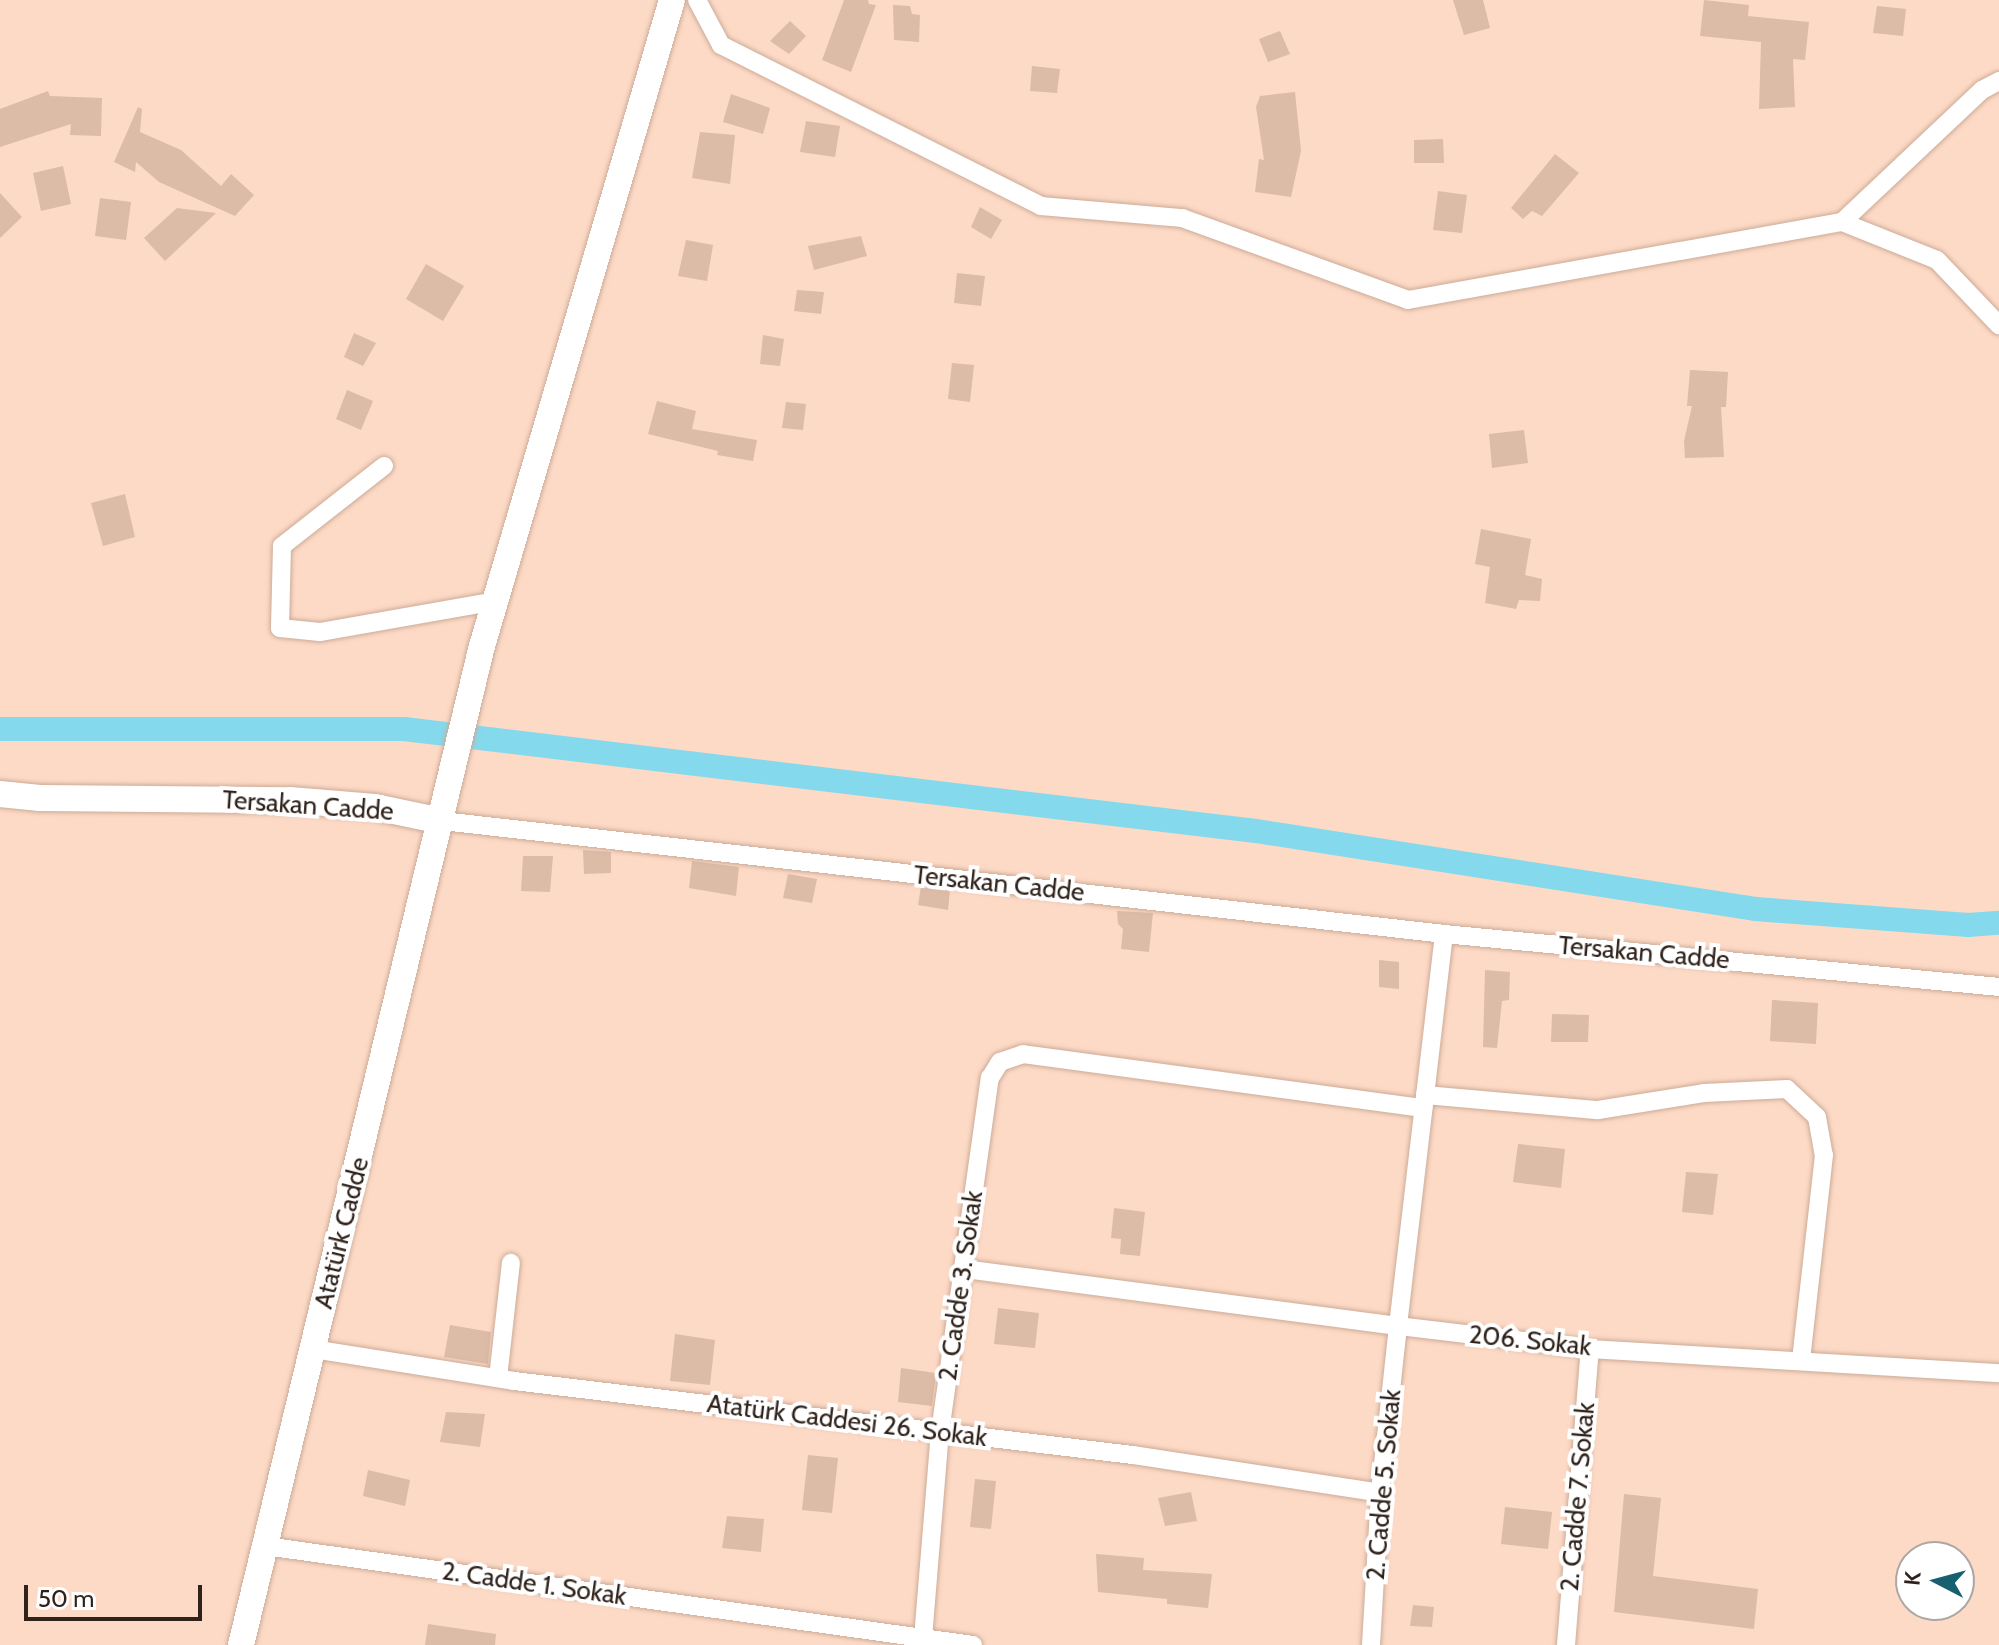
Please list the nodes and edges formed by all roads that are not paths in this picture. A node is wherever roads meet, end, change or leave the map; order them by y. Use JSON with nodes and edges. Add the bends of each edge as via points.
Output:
{"nodes":[{"id":1,"x":672,"y":0,"type":"edge"},
{"id":2,"x":697,"y":0,"type":"edge"},
{"id":3,"x":1999,"y":81,"type":"edge"},
{"id":4,"x":1842,"y":222,"type":"junction"},
{"id":5,"x":1999,"y":325,"type":"edge"},
{"id":6,"x":384,"y":466,"type":"dead end"},
{"id":7,"x":495,"y":601,"type":"junction"},
{"id":8,"x":0,"y":794,"type":"edge"},
{"id":9,"x":442,"y":821,"type":"junction"},
{"id":10,"x":1444,"y":934,"type":"junction"},
{"id":11,"x":1999,"y":987,"type":"edge"},
{"id":12,"x":1424,"y":1102,"type":"junction"},
{"id":13,"x":511,"y":1263,"type":"dead end"},
{"id":14,"x":965,"y":1269,"type":"junction"},
{"id":15,"x":1398,"y":1326,"type":"junction"},
{"id":16,"x":313,"y":1349,"type":"junction"},
{"id":17,"x":1590,"y":1349,"type":"junction"},
{"id":18,"x":1801,"y":1361,"type":"junction"},
{"id":19,"x":1999,"y":1373,"type":"edge"},
{"id":20,"x":498,"y":1378,"type":"junction"},
{"id":21,"x":940,"y":1432,"type":"junction"},
{"id":22,"x":1380,"y":1493,"type":"junction"},
{"id":23,"x":265,"y":1546,"type":"junction"},
{"id":24,"x":923,"y":1638,"type":"junction"},
{"id":25,"x":241,"y":1645,"type":"edge"},
{"id":26,"x":973,"y":1645,"type":"edge"},
{"id":27,"x":1371,"y":1645,"type":"edge"},
{"id":28,"x":1566,"y":1645,"type":"edge"}],
"edges":[{"from":1,"to":7,"type":"main road","name":"Atatürk Cadde"},
{"from":2,"to":4,"type":"street","via":[[721,45],[1041,206],[1182,218],[1408,300]]},
{"from":3,"to":4,"type":"street","via":[[1982,90]]},
{"from":4,"to":5,"type":"street","via":[[1937,260]]},
{"from":6,"to":7,"type":"street","via":[[282,546],[280,628],[320,632]]},
{"from":7,"to":9,"type":"main road","name":"Atatürk Cadde"},
{"from":8,"to":9,"type":"main road","name":"Tersakan Cadde","via":[[290,800],[375,807]]},
{"from":9,"to":10,"type":"street","name":"Tersakan Cadde"},
{"from":9,"to":16,"type":"main road","name":"Atatürk Cadde"},
{"from":10,"to":11,"type":"street","name":"Tersakan Cadde"},
{"from":10,"to":12,"type":"street"},
{"from":12,"to":14,"type":"street","name":"2. Cadde 3. Sokak","via":[[1023,1054],[1000,1062],[990,1078]]},
{"from":12,"to":15,"type":"street"},
{"from":12,"to":18,"type":"street","via":[[1598,1110],[1704,1093],[1787,1089],[1817,1117],[1824,1155]]},
{"from":13,"to":20,"type":"street"},
{"from":14,"to":15,"type":"street","name":"206. Sokak"},
{"from":14,"to":21,"type":"street","name":"2. Cadde 3. Sokak"},
{"from":15,"to":17,"type":"street","name":"206. Sokak"},
{"from":15,"to":22,"type":"street","name":"2. Cadde 5. Sokak"},
{"from":16,"to":20,"type":"street","name":"Atatürk Caddesi 26. Sokak"},
{"from":16,"to":23,"type":"main road","name":"Atatürk Cadde"},
{"from":17,"to":18,"type":"street","name":"206. Sokak"},
{"from":17,"to":28,"type":"street","name":"2. Cadde 7. Sokak"},
{"from":18,"to":19,"type":"street","name":"206. Sokak"},
{"from":20,"to":21,"type":"street","name":"Atatürk Caddesi 26. Sokak"},
{"from":21,"to":22,"type":"street","name":"Atatürk Caddesi 26. Sokak"},
{"from":21,"to":24,"type":"street","name":"2. Cadde 3. Sokak"},
{"from":22,"to":27,"type":"street","name":"2. Cadde 5. Sokak"},
{"from":23,"to":24,"type":"street","name":"2. Cadde 1. Sokak"},
{"from":23,"to":25,"type":"main road","name":"Atatürk Cadde"},
{"from":24,"to":26,"type":"street","name":"2. Cadde 1. Sokak"}]}
